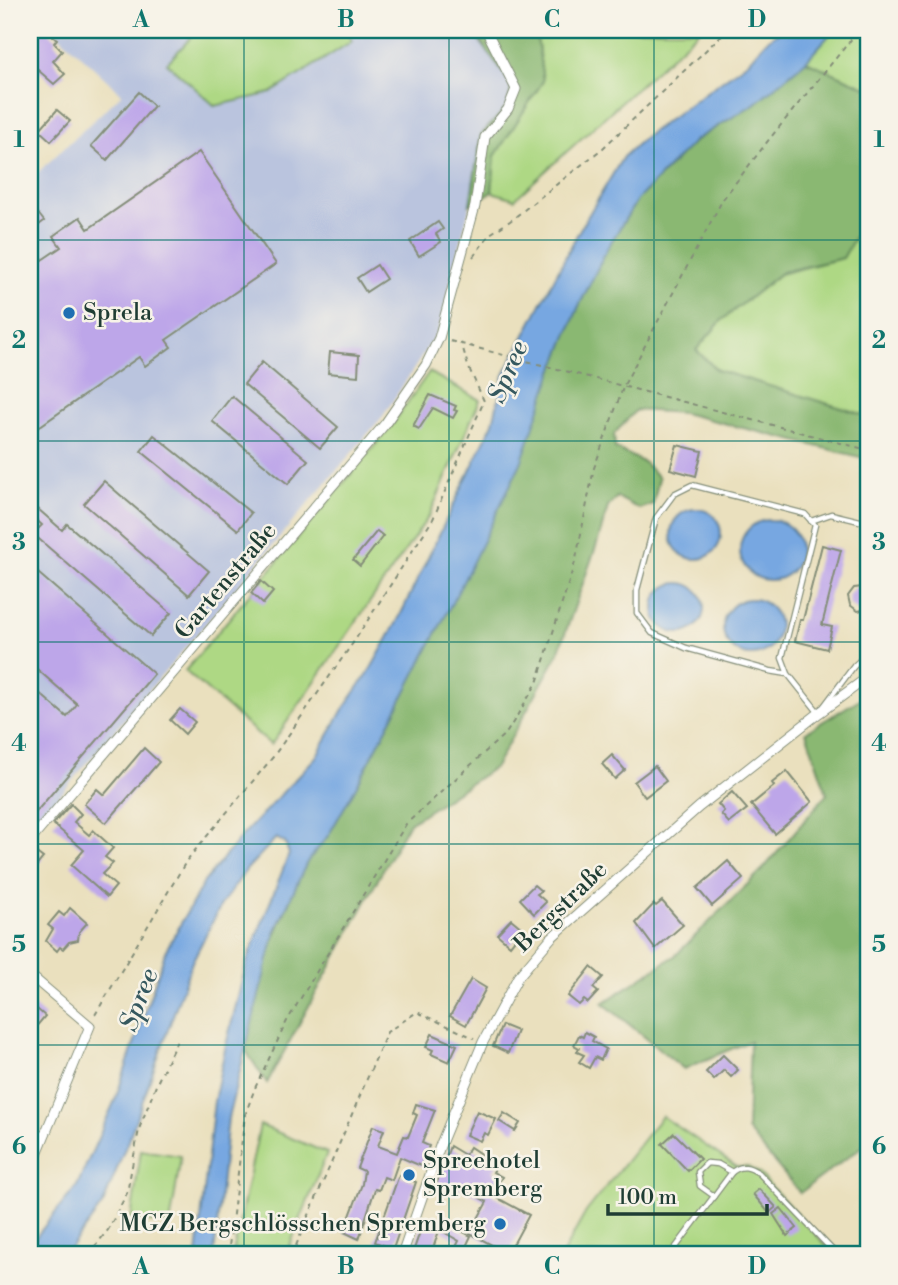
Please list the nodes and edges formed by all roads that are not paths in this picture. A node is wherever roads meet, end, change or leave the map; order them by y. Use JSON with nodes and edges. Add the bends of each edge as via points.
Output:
{"nodes":[{"id":1,"x":486,"y":30,"type":"edge"},
{"id":2,"x":811,"y":521,"type":"junction"},
{"id":3,"x":868,"y":523,"type":"edge"},
{"id":4,"x":868,"y":653,"type":"edge"},
{"id":5,"x":788,"y":674,"type":"junction"},
{"id":6,"x":868,"y":677,"type":"edge"},
{"id":7,"x":819,"y":713,"type":"junction"},
{"id":8,"x":30,"y":841,"type":"edge"},
{"id":9,"x":30,"y":975,"type":"edge"},
{"id":10,"x":30,"y":1163,"type":"edge"},
{"id":11,"x":732,"y":1172,"type":"junction"},
{"id":12,"x":714,"y":1196,"type":"junction"},
{"id":13,"x":402,"y":1255,"type":"edge"},
{"id":14,"x":670,"y":1255,"type":"edge"},
{"id":15,"x":837,"y":1255,"type":"edge"}],
"edges":[{"from":1,"to":8,"type":"street","name":"Gartenstraße","via":[[516,89],[509,109],[485,137],[475,206],[439,338],[426,365],[385,424]]},
{"from":2,"to":3,"type":"lane","via":[[831,514]]},
{"from":2,"to":5,"type":"lane","via":[[815,525],[782,658]]},
{"from":2,"to":5,"type":"lane","via":[[805,514],[692,485],[674,494],[656,518],[637,590],[637,613],[652,633],[686,648]]},
{"from":4,"to":7,"type":"lane"},
{"from":5,"to":7,"type":"lane"},
{"from":6,"to":7,"type":"street","name":"Bergstraße"},
{"from":7,"to":13,"type":"street","name":"Bergstraße","via":[[699,807],[551,938],[518,977],[483,1042]]},
{"from":9,"to":10,"type":"street","via":[[90,1026]]},
{"from":11,"to":12,"type":"lane"},
{"from":11,"to":12,"type":"lane","via":[[707,1163],[698,1172],[700,1186]]},
{"from":11,"to":15,"type":"lane","via":[[748,1167],[760,1173]]},
{"from":12,"to":14,"type":"lane"}]}
